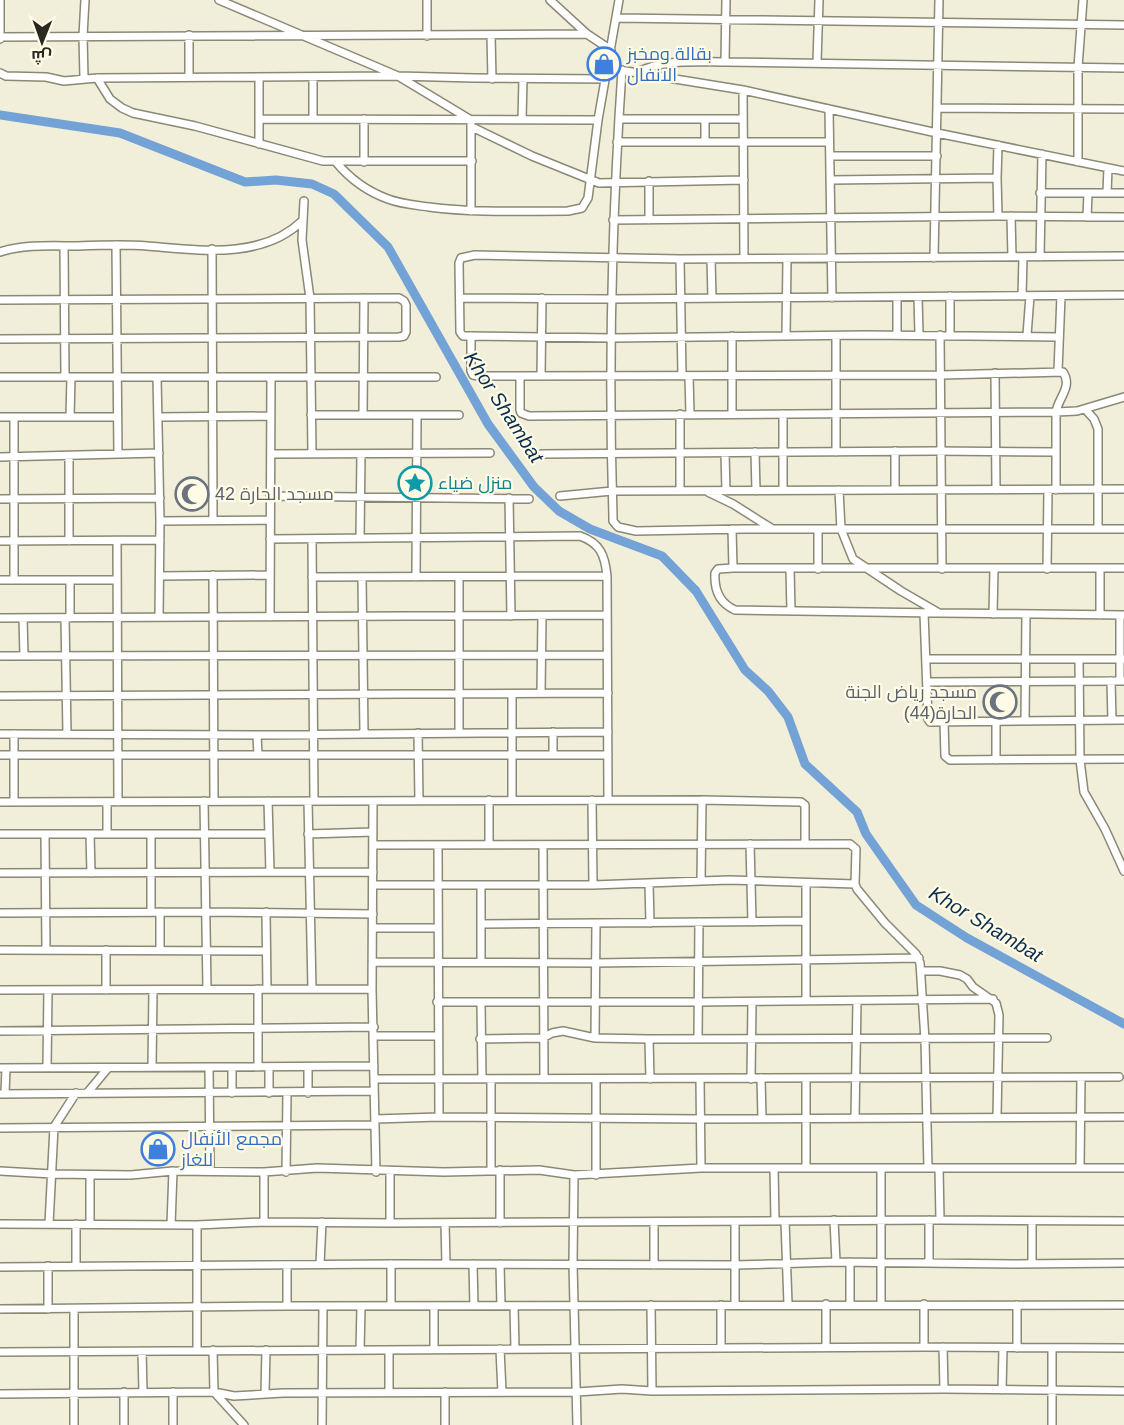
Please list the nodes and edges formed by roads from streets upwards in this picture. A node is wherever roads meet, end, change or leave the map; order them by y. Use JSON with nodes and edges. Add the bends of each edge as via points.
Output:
{"nodes":[{"id":1,"x":0,"y":0,"type":"edge"},
{"id":2,"x":86,"y":0,"type":"edge"},
{"id":3,"x":219,"y":0,"type":"edge"},
{"id":4,"x":427,"y":0,"type":"edge"},
{"id":5,"x":550,"y":0,"type":"edge"},
{"id":6,"x":619,"y":0,"type":"edge"},
{"id":7,"x":726,"y":0,"type":"edge"},
{"id":8,"x":819,"y":0,"type":"edge"},
{"id":9,"x":939,"y":0,"type":"edge"},
{"id":10,"x":1083,"y":0,"type":"edge"},
{"id":11,"x":617,"y":18,"type":"junction"},
{"id":12,"x":726,"y":19,"type":"junction"},
{"id":13,"x":819,"y":20,"type":"junction"},
{"id":14,"x":939,"y":22,"type":"junction"},
{"id":15,"x":1082,"y":24,"type":"junction"},
{"id":16,"x":1124,"y":25,"type":"edge"},
{"id":17,"x":587,"y":34,"type":"junction"},
{"id":18,"x":189,"y":35,"type":"junction"},
{"id":19,"x":491,"y":35,"type":"junction"},
{"id":20,"x":83,"y":36,"type":"junction"},
{"id":21,"x":308,"y":36,"type":"junction"},
{"id":22,"x":427,"y":36,"type":"junction"},
{"id":23,"x":0,"y":38,"type":"edge"},
{"id":24,"x":611,"y":50,"type":"junction"},
{"id":25,"x":725,"y":62,"type":"junction"},
{"id":26,"x":817,"y":62,"type":"junction"},
{"id":27,"x":938,"y":65,"type":"junction"},
{"id":28,"x":1078,"y":67,"type":"junction"},
{"id":29,"x":608,"y":68,"type":"junction"},
{"id":30,"x":1124,"y":68,"type":"edge"},
{"id":31,"x":622,"y":70,"type":"junction"},
{"id":32,"x":0,"y":73,"type":"edge"},
{"id":33,"x":636,"y":73,"type":"junction"},
{"id":34,"x":398,"y":76,"type":"junction"},
{"id":35,"x":189,"y":77,"type":"junction"},
{"id":36,"x":259,"y":77,"type":"junction"},
{"id":37,"x":313,"y":77,"type":"junction"},
{"id":38,"x":84,"y":78,"type":"junction"},
{"id":39,"x":97,"y":78,"type":"junction"},
{"id":40,"x":492,"y":79,"type":"junction"},
{"id":41,"x":523,"y":79,"type":"junction"},
{"id":42,"x":605,"y":79,"type":"junction"},
{"id":43,"x":743,"y":90,"type":"junction"},
{"id":44,"x":939,"y":108,"type":"junction"},
{"id":45,"x":1078,"y":108,"type":"junction"},
{"id":46,"x":829,"y":109,"type":"junction"},
{"id":47,"x":1124,"y":109,"type":"edge"},
{"id":48,"x":259,"y":119,"type":"junction"},
{"id":49,"x":313,"y":119,"type":"junction"},
{"id":50,"x":619,"y":119,"type":"junction"},
{"id":51,"x":705,"y":119,"type":"junction"},
{"id":52,"x":743,"y":119,"type":"junction"},
{"id":53,"x":364,"y":120,"type":"junction"},
{"id":54,"x":522,"y":120,"type":"junction"},
{"id":55,"x":598,"y":120,"type":"junction"},
{"id":56,"x":472,"y":124,"type":"junction"},
{"id":57,"x":938,"y":133,"type":"junction"},
{"id":58,"x":617,"y":142,"type":"junction"},
{"id":59,"x":705,"y":142,"type":"junction"},
{"id":60,"x":743,"y":142,"type":"junction"},
{"id":61,"x":830,"y":142,"type":"junction"},
{"id":62,"x":259,"y":144,"type":"junction"},
{"id":63,"x":998,"y":145,"type":"junction"},
{"id":64,"x":1042,"y":154,"type":"junction"},
{"id":65,"x":830,"y":156,"type":"junction"},
{"id":66,"x":937,"y":156,"type":"junction"},
{"id":67,"x":472,"y":161,"type":"junction"},
{"id":68,"x":336,"y":162,"type":"junction"},
{"id":69,"x":364,"y":162,"type":"junction"},
{"id":70,"x":1078,"y":162,"type":"junction"},
{"id":71,"x":1108,"y":168,"type":"junction"},
{"id":72,"x":1124,"y":171,"type":"edge"},
{"id":73,"x":936,"y":178,"type":"junction"},
{"id":74,"x":997,"y":178,"type":"junction"},
{"id":75,"x":744,"y":180,"type":"junction"},
{"id":76,"x":830,"y":180,"type":"junction"},
{"id":77,"x":590,"y":181,"type":"junction"},
{"id":78,"x":615,"y":182,"type":"junction"},
{"id":79,"x":649,"y":182,"type":"junction"},
{"id":80,"x":1040,"y":193,"type":"junction"},
{"id":81,"x":1088,"y":193,"type":"junction"},
{"id":82,"x":1107,"y":193,"type":"junction"},
{"id":83,"x":1124,"y":193,"type":"edge"},
{"id":84,"x":304,"y":201,"type":"dead end"},
{"id":85,"x":471,"y":211,"type":"junction"},
{"id":86,"x":998,"y":216,"type":"junction"},
{"id":87,"x":1011,"y":216,"type":"junction"},
{"id":88,"x":1040,"y":216,"type":"junction"},
{"id":89,"x":935,"y":217,"type":"junction"},
{"id":90,"x":1087,"y":217,"type":"junction"},
{"id":91,"x":1124,"y":217,"type":"edge"},
{"id":92,"x":744,"y":219,"type":"junction"},
{"id":93,"x":830,"y":219,"type":"junction"},
{"id":94,"x":614,"y":220,"type":"junction"},
{"id":95,"x":649,"y":220,"type":"junction"},
{"id":96,"x":302,"y":222,"type":"junction"},
{"id":97,"x":116,"y":245,"type":"junction"},
{"id":98,"x":64,"y":246,"type":"junction"},
{"id":99,"x":213,"y":249,"type":"junction"},
{"id":100,"x":0,"y":252,"type":"edge"},
{"id":101,"x":1124,"y":256,"type":"edge"},
{"id":102,"x":1012,"y":257,"type":"junction"},
{"id":103,"x":1023,"y":257,"type":"junction"},
{"id":104,"x":1040,"y":257,"type":"junction"},
{"id":105,"x":613,"y":258,"type":"junction"},
{"id":106,"x":787,"y":258,"type":"junction"},
{"id":107,"x":831,"y":258,"type":"junction"},
{"id":108,"x":934,"y":258,"type":"junction"},
{"id":109,"x":680,"y":259,"type":"junction"},
{"id":110,"x":711,"y":259,"type":"junction"},
{"id":111,"x":744,"y":259,"type":"junction"},
{"id":112,"x":1124,"y":295,"type":"edge"},
{"id":113,"x":950,"y":296,"type":"junction"},
{"id":114,"x":1026,"y":296,"type":"junction"},
{"id":115,"x":1061,"y":296,"type":"junction"},
{"id":116,"x":786,"y":297,"type":"junction"},
{"id":117,"x":897,"y":297,"type":"junction"},
{"id":118,"x":918,"y":297,"type":"junction"},
{"id":119,"x":310,"y":298,"type":"junction"},
{"id":120,"x":364,"y":298,"type":"junction"},
{"id":121,"x":460,"y":298,"type":"junction"},
{"id":122,"x":542,"y":298,"type":"junction"},
{"id":123,"x":681,"y":298,"type":"junction"},
{"id":124,"x":712,"y":298,"type":"junction"},
{"id":125,"x":832,"y":298,"type":"junction"},
{"id":126,"x":612,"y":299,"type":"junction"},
{"id":127,"x":0,"y":300,"type":"edge"},
{"id":128,"x":64,"y":300,"type":"junction"},
{"id":129,"x":117,"y":300,"type":"junction"},
{"id":130,"x":212,"y":300,"type":"junction"},
{"id":131,"x":897,"y":335,"type":"junction"},
{"id":132,"x":919,"y":335,"type":"junction"},
{"id":133,"x":940,"y":335,"type":"junction"},
{"id":134,"x":950,"y":335,"type":"junction"},
{"id":135,"x":1027,"y":335,"type":"junction"},
{"id":136,"x":471,"y":336,"type":"junction"},
{"id":137,"x":732,"y":336,"type":"junction"},
{"id":138,"x":786,"y":336,"type":"junction"},
{"id":139,"x":836,"y":336,"type":"junction"},
{"id":140,"x":311,"y":337,"type":"junction"},
{"id":141,"x":364,"y":337,"type":"junction"},
{"id":142,"x":542,"y":337,"type":"junction"},
{"id":143,"x":1058,"y":337,"type":"junction"},
{"id":144,"x":116,"y":338,"type":"junction"},
{"id":145,"x":212,"y":338,"type":"junction"},
{"id":146,"x":612,"y":338,"type":"junction"},
{"id":147,"x":681,"y":338,"type":"junction"},
{"id":148,"x":0,"y":339,"type":"edge"},
{"id":149,"x":65,"y":339,"type":"junction"},
{"id":150,"x":1058,"y":371,"type":"junction"},
{"id":151,"x":995,"y":373,"type":"junction"},
{"id":152,"x":836,"y":375,"type":"junction"},
{"id":153,"x":942,"y":375,"type":"junction"},
{"id":154,"x":520,"y":376,"type":"junction"},
{"id":155,"x":541,"y":376,"type":"junction"},
{"id":156,"x":611,"y":376,"type":"junction"},
{"id":157,"x":686,"y":376,"type":"junction"},
{"id":158,"x":731,"y":376,"type":"junction"},
{"id":159,"x":0,"y":377,"type":"edge"},
{"id":160,"x":68,"y":377,"type":"junction"},
{"id":161,"x":116,"y":377,"type":"junction"},
{"id":162,"x":157,"y":377,"type":"junction"},
{"id":163,"x":213,"y":377,"type":"junction"},
{"id":164,"x":271,"y":377,"type":"junction"},
{"id":165,"x":311,"y":377,"type":"junction"},
{"id":166,"x":363,"y":377,"type":"junction"},
{"id":167,"x":436,"y":377,"type":"dead end"},
{"id":168,"x":1124,"y":397,"type":"edge"},
{"id":169,"x":1085,"y":409,"type":"junction"},
{"id":170,"x":1056,"y":412,"type":"junction"},
{"id":171,"x":942,"y":413,"type":"junction"},
{"id":172,"x":996,"y":413,"type":"junction"},
{"id":173,"x":680,"y":414,"type":"junction"},
{"id":174,"x":690,"y":414,"type":"junction"},
{"id":175,"x":732,"y":414,"type":"junction"},
{"id":176,"x":783,"y":414,"type":"junction"},
{"id":177,"x":836,"y":414,"type":"junction"},
{"id":178,"x":311,"y":415,"type":"junction"},
{"id":179,"x":363,"y":415,"type":"junction"},
{"id":180,"x":417,"y":415,"type":"junction"},
{"id":181,"x":459,"y":415,"type":"dead end"},
{"id":182,"x":611,"y":415,"type":"junction"},
{"id":183,"x":270,"y":416,"type":"junction"},
{"id":184,"x":0,"y":417,"type":"edge"},
{"id":185,"x":14,"y":417,"type":"junction"},
{"id":186,"x":70,"y":417,"type":"junction"},
{"id":187,"x":117,"y":417,"type":"junction"},
{"id":188,"x":158,"y":417,"type":"junction"},
{"id":189,"x":213,"y":417,"type":"junction"},
{"id":190,"x":895,"y":451,"type":"junction"},
{"id":191,"x":942,"y":451,"type":"junction"},
{"id":192,"x":996,"y":451,"type":"junction"},
{"id":193,"x":612,"y":452,"type":"junction"},
{"id":194,"x":755,"y":452,"type":"junction"},
{"id":195,"x":783,"y":452,"type":"junction"},
{"id":196,"x":836,"y":452,"type":"junction"},
{"id":197,"x":1056,"y":452,"type":"junction"},
{"id":198,"x":159,"y":453,"type":"junction"},
{"id":199,"x":490,"y":453,"type":"dead end"},
{"id":200,"x":680,"y":453,"type":"junction"},
{"id":201,"x":725,"y":453,"type":"junction"},
{"id":202,"x":118,"y":454,"type":"junction"},
{"id":203,"x":271,"y":454,"type":"junction"},
{"id":204,"x":312,"y":454,"type":"junction"},
{"id":205,"x":361,"y":454,"type":"junction"},
{"id":206,"x":417,"y":454,"type":"junction"},
{"id":207,"x":541,"y":454,"type":"dead end"},
{"id":208,"x":0,"y":456,"type":"edge"},
{"id":209,"x":14,"y":456,"type":"junction"},
{"id":210,"x":69,"y":456,"type":"junction"},
{"id":211,"x":1098,"y":489,"type":"junction"},
{"id":212,"x":1124,"y":489,"type":"edge"},
{"id":213,"x":680,"y":490,"type":"junction"},
{"id":214,"x":756,"y":490,"type":"junction"},
{"id":215,"x":783,"y":490,"type":"junction"},
{"id":216,"x":839,"y":490,"type":"junction"},
{"id":217,"x":895,"y":490,"type":"junction"},
{"id":218,"x":942,"y":490,"type":"junction"},
{"id":219,"x":996,"y":490,"type":"junction"},
{"id":220,"x":1052,"y":490,"type":"junction"},
{"id":221,"x":612,"y":491,"type":"junction"},
{"id":222,"x":705,"y":491,"type":"junction"},
{"id":223,"x":726,"y":491,"type":"junction"},
{"id":224,"x":270,"y":496,"type":"junction"},
{"id":225,"x":361,"y":496,"type":"junction"},
{"id":226,"x":416,"y":496,"type":"junction"},
{"id":227,"x":560,"y":496,"type":"dead end"},
{"id":228,"x":69,"y":498,"type":"junction"},
{"id":229,"x":160,"y":498,"type":"junction"},
{"id":230,"x":509,"y":498,"type":"junction"},
{"id":231,"x":0,"y":499,"type":"edge"},
{"id":232,"x":14,"y":499,"type":"junction"},
{"id":233,"x":529,"y":499,"type":"dead end"},
{"id":234,"x":213,"y":520,"type":"junction"},
{"id":235,"x":270,"y":520,"type":"junction"},
{"id":236,"x":160,"y":521,"type":"junction"},
{"id":237,"x":732,"y":529,"type":"junction"},
{"id":238,"x":773,"y":529,"type":"junction"},
{"id":239,"x":818,"y":529,"type":"junction"},
{"id":240,"x":841,"y":529,"type":"junction"},
{"id":241,"x":942,"y":529,"type":"junction"},
{"id":242,"x":1048,"y":529,"type":"junction"},
{"id":243,"x":1098,"y":529,"type":"junction"},
{"id":244,"x":1124,"y":529,"type":"edge"},
{"id":245,"x":510,"y":537,"type":"junction"},
{"id":246,"x":360,"y":538,"type":"junction"},
{"id":247,"x":416,"y":538,"type":"junction"},
{"id":248,"x":270,"y":539,"type":"junction"},
{"id":249,"x":312,"y":539,"type":"junction"},
{"id":250,"x":14,"y":540,"type":"junction"},
{"id":251,"x":160,"y":540,"type":"junction"},
{"id":252,"x":0,"y":541,"type":"edge"},
{"id":253,"x":69,"y":541,"type":"junction"},
{"id":254,"x":117,"y":541,"type":"junction"},
{"id":255,"x":866,"y":567,"type":"junction"},
{"id":256,"x":733,"y":568,"type":"junction"},
{"id":257,"x":1100,"y":568,"type":"junction"},
{"id":258,"x":1124,"y":568,"type":"edge"},
{"id":259,"x":790,"y":569,"type":"junction"},
{"id":260,"x":818,"y":569,"type":"junction"},
{"id":261,"x":942,"y":569,"type":"junction"},
{"id":262,"x":994,"y":569,"type":"junction"},
{"id":263,"x":1047,"y":569,"type":"junction"},
{"id":264,"x":213,"y":575,"type":"junction"},
{"id":265,"x":269,"y":575,"type":"junction"},
{"id":266,"x":160,"y":576,"type":"junction"},
{"id":267,"x":459,"y":576,"type":"junction"},
{"id":268,"x":511,"y":576,"type":"junction"},
{"id":269,"x":607,"y":576,"type":"junction"},
{"id":270,"x":312,"y":577,"type":"junction"},
{"id":271,"x":362,"y":577,"type":"junction"},
{"id":272,"x":416,"y":577,"type":"junction"},
{"id":273,"x":0,"y":580,"type":"edge"},
{"id":274,"x":14,"y":580,"type":"junction"},
{"id":275,"x":70,"y":580,"type":"junction"},
{"id":276,"x":117,"y":580,"type":"junction"},
{"id":277,"x":791,"y":611,"type":"junction"},
{"id":278,"x":924,"y":613,"type":"junction"},
{"id":279,"x":939,"y":613,"type":"junction"},
{"id":280,"x":993,"y":614,"type":"junction"},
{"id":281,"x":607,"y":615,"type":"junction"},
{"id":282,"x":1026,"y":615,"type":"junction"},
{"id":283,"x":1100,"y":615,"type":"junction"},
{"id":284,"x":1122,"y":615,"type":"edge"},
{"id":285,"x":458,"y":616,"type":"junction"},
{"id":286,"x":512,"y":616,"type":"junction"},
{"id":287,"x":542,"y":616,"type":"junction"},
{"id":288,"x":117,"y":617,"type":"junction"},
{"id":289,"x":159,"y":617,"type":"junction"},
{"id":290,"x":270,"y":617,"type":"junction"},
{"id":291,"x":312,"y":617,"type":"junction"},
{"id":292,"x":363,"y":617,"type":"junction"},
{"id":293,"x":0,"y":618,"type":"edge"},
{"id":294,"x":23,"y":618,"type":"junction"},
{"id":295,"x":68,"y":618,"type":"junction"},
{"id":296,"x":214,"y":618,"type":"junction"},
{"id":297,"x":459,"y":655,"type":"junction"},
{"id":298,"x":542,"y":655,"type":"junction"},
{"id":299,"x":607,"y":655,"type":"junction"},
{"id":300,"x":0,"y":656,"type":"edge"},
{"id":301,"x":24,"y":656,"type":"junction"},
{"id":302,"x":66,"y":656,"type":"junction"},
{"id":303,"x":118,"y":656,"type":"junction"},
{"id":304,"x":214,"y":656,"type":"junction"},
{"id":305,"x":312,"y":656,"type":"junction"},
{"id":306,"x":363,"y":656,"type":"junction"},
{"id":307,"x":926,"y":659,"type":"junction"},
{"id":308,"x":1122,"y":659,"type":"edge"},
{"id":309,"x":1025,"y":660,"type":"junction"},
{"id":310,"x":1079,"y":660,"type":"junction"},
{"id":311,"x":1025,"y":681,"type":"junction"},
{"id":312,"x":1079,"y":681,"type":"junction"},
{"id":313,"x":1111,"y":681,"type":"junction"},
{"id":314,"x":1122,"y":681,"type":"edge"},
{"id":315,"x":927,"y":682,"type":"junction"},
{"id":316,"x":541,"y":693,"type":"junction"},
{"id":317,"x":608,"y":693,"type":"junction"},
{"id":318,"x":66,"y":694,"type":"junction"},
{"id":319,"x":118,"y":694,"type":"junction"},
{"id":320,"x":214,"y":694,"type":"junction"},
{"id":321,"x":313,"y":694,"type":"junction"},
{"id":322,"x":364,"y":694,"type":"junction"},
{"id":323,"x":459,"y":694,"type":"junction"},
{"id":324,"x":512,"y":694,"type":"junction"},
{"id":325,"x":0,"y":696,"type":"edge"},
{"id":326,"x":1025,"y":720,"type":"junction"},
{"id":327,"x":1079,"y":720,"type":"junction"},
{"id":328,"x":1112,"y":720,"type":"junction"},
{"id":329,"x":1124,"y":720,"type":"edge"},
{"id":330,"x":996,"y":721,"type":"junction"},
{"id":331,"x":944,"y":722,"type":"junction"},
{"id":332,"x":511,"y":732,"type":"junction"},
{"id":333,"x":553,"y":732,"type":"junction"},
{"id":334,"x":608,"y":732,"type":"junction"},
{"id":335,"x":459,"y":733,"type":"junction"},
{"id":336,"x":0,"y":734,"type":"edge"},
{"id":337,"x":14,"y":734,"type":"junction"},
{"id":338,"x":66,"y":734,"type":"junction"},
{"id":339,"x":313,"y":734,"type":"junction"},
{"id":340,"x":364,"y":734,"type":"junction"},
{"id":341,"x":418,"y":734,"type":"junction"},
{"id":342,"x":118,"y":735,"type":"junction"},
{"id":343,"x":214,"y":735,"type":"junction"},
{"id":344,"x":257,"y":735,"type":"junction"},
{"id":345,"x":0,"y":755,"type":"edge"},
{"id":346,"x":14,"y":755,"type":"junction"},
{"id":347,"x":118,"y":755,"type":"junction"},
{"id":348,"x":214,"y":755,"type":"junction"},
{"id":349,"x":258,"y":755,"type":"junction"},
{"id":350,"x":313,"y":755,"type":"junction"},
{"id":351,"x":419,"y":755,"type":"junction"},
{"id":352,"x":512,"y":755,"type":"junction"},
{"id":353,"x":553,"y":755,"type":"junction"},
{"id":354,"x":608,"y":755,"type":"junction"},
{"id":355,"x":1124,"y":759,"type":"edge"},
{"id":356,"x":996,"y":760,"type":"junction"},
{"id":357,"x":1080,"y":760,"type":"junction"},
{"id":358,"x":489,"y":800,"type":"junction"},
{"id":359,"x":512,"y":800,"type":"junction"},
{"id":360,"x":592,"y":800,"type":"junction"},
{"id":361,"x":608,"y":800,"type":"junction"},
{"id":362,"x":702,"y":800,"type":"junction"},
{"id":363,"x":204,"y":801,"type":"junction"},
{"id":364,"x":214,"y":801,"type":"junction"},
{"id":365,"x":268,"y":801,"type":"junction"},
{"id":366,"x":311,"y":801,"type":"junction"},
{"id":367,"x":373,"y":801,"type":"junction"},
{"id":368,"x":419,"y":801,"type":"junction"},
{"id":369,"x":0,"y":802,"type":"edge"},
{"id":370,"x":14,"y":802,"type":"junction"},
{"id":371,"x":107,"y":802,"type":"junction"},
{"id":372,"x":118,"y":802,"type":"junction"},
{"id":373,"x":373,"y":832,"type":"junction"},
{"id":374,"x":0,"y":834,"type":"edge"},
{"id":375,"x":45,"y":834,"type":"junction"},
{"id":376,"x":90,"y":834,"type":"junction"},
{"id":377,"x":107,"y":834,"type":"junction"},
{"id":378,"x":151,"y":834,"type":"junction"},
{"id":379,"x":205,"y":834,"type":"junction"},
{"id":380,"x":269,"y":834,"type":"junction"},
{"id":381,"x":308,"y":834,"type":"junction"},
{"id":382,"x":701,"y":844,"type":"junction"},
{"id":383,"x":750,"y":844,"type":"junction"},
{"id":384,"x":805,"y":844,"type":"junction"},
{"id":385,"x":373,"y":845,"type":"junction"},
{"id":386,"x":438,"y":845,"type":"junction"},
{"id":387,"x":489,"y":845,"type":"junction"},
{"id":388,"x":543,"y":845,"type":"junction"},
{"id":389,"x":594,"y":845,"type":"junction"},
{"id":390,"x":205,"y":872,"type":"junction"},
{"id":391,"x":270,"y":872,"type":"junction"},
{"id":392,"x":309,"y":872,"type":"junction"},
{"id":393,"x":373,"y":872,"type":"junction"},
{"id":394,"x":1124,"y":872,"type":"edge"},
{"id":395,"x":0,"y":873,"type":"edge"},
{"id":396,"x":45,"y":873,"type":"junction"},
{"id":397,"x":91,"y":873,"type":"junction"},
{"id":398,"x":151,"y":873,"type":"junction"},
{"id":399,"x":701,"y":881,"type":"junction"},
{"id":400,"x":751,"y":881,"type":"junction"},
{"id":401,"x":649,"y":883,"type":"junction"},
{"id":402,"x":806,"y":883,"type":"junction"},
{"id":403,"x":543,"y":884,"type":"junction"},
{"id":404,"x":855,"y":884,"type":"junction"},
{"id":405,"x":373,"y":885,"type":"junction"},
{"id":406,"x":438,"y":885,"type":"junction"},
{"id":407,"x":481,"y":885,"type":"junction"},
{"id":408,"x":593,"y":885,"type":"junction"},
{"id":409,"x":45,"y":912,"type":"junction"},
{"id":410,"x":151,"y":912,"type":"junction"},
{"id":411,"x":160,"y":912,"type":"junction"},
{"id":412,"x":205,"y":912,"type":"junction"},
{"id":413,"x":266,"y":912,"type":"junction"},
{"id":414,"x":0,"y":913,"type":"edge"},
{"id":415,"x":311,"y":913,"type":"junction"},
{"id":416,"x":373,"y":914,"type":"junction"},
{"id":417,"x":806,"y":921,"type":"junction"},
{"id":418,"x":699,"y":922,"type":"junction"},
{"id":419,"x":752,"y":922,"type":"junction"},
{"id":420,"x":650,"y":923,"type":"junction"},
{"id":421,"x":481,"y":924,"type":"junction"},
{"id":422,"x":544,"y":924,"type":"junction"},
{"id":423,"x":596,"y":924,"type":"junction"},
{"id":424,"x":373,"y":928,"type":"junction"},
{"id":425,"x":438,"y":928,"type":"junction"},
{"id":426,"x":0,"y":950,"type":"edge"},
{"id":427,"x":45,"y":950,"type":"junction"},
{"id":428,"x":106,"y":950,"type":"junction"},
{"id":429,"x":160,"y":950,"type":"junction"},
{"id":430,"x":206,"y":950,"type":"junction"},
{"id":431,"x":266,"y":951,"type":"junction"},
{"id":432,"x":919,"y":958,"type":"junction"},
{"id":433,"x":806,"y":960,"type":"junction"},
{"id":434,"x":699,"y":961,"type":"junction"},
{"id":435,"x":373,"y":962,"type":"junction"},
{"id":436,"x":544,"y":962,"type":"junction"},
{"id":437,"x":437,"y":963,"type":"junction"},
{"id":438,"x":481,"y":963,"type":"junction"},
{"id":439,"x":596,"y":963,"type":"junction"},
{"id":440,"x":921,"y":971,"type":"junction"},
{"id":441,"x":207,"y":989,"type":"junction"},
{"id":442,"x":258,"y":989,"type":"junction"},
{"id":443,"x":267,"y":989,"type":"junction"},
{"id":444,"x":312,"y":989,"type":"junction"},
{"id":445,"x":372,"y":989,"type":"junction"},
{"id":446,"x":0,"y":990,"type":"edge"},
{"id":447,"x":48,"y":990,"type":"junction"},
{"id":448,"x":106,"y":990,"type":"junction"},
{"id":449,"x":153,"y":990,"type":"junction"},
{"id":450,"x":993,"y":999,"type":"junction"},
{"id":451,"x":596,"y":1001,"type":"junction"},
{"id":452,"x":806,"y":1001,"type":"junction"},
{"id":453,"x":856,"y":1001,"type":"junction"},
{"id":454,"x":923,"y":1001,"type":"junction"},
{"id":455,"x":437,"y":1002,"type":"junction"},
{"id":456,"x":481,"y":1002,"type":"junction"},
{"id":457,"x":544,"y":1002,"type":"junction"},
{"id":458,"x":698,"y":1002,"type":"junction"},
{"id":459,"x":752,"y":1002,"type":"junction"},
{"id":460,"x":374,"y":1027,"type":"junction"},
{"id":461,"x":258,"y":1028,"type":"junction"},
{"id":462,"x":153,"y":1029,"type":"junction"},
{"id":463,"x":47,"y":1030,"type":"junction"},
{"id":464,"x":0,"y":1031,"type":"edge"},
{"id":465,"x":374,"y":1036,"type":"junction"},
{"id":466,"x":437,"y":1036,"type":"junction"},
{"id":467,"x":543,"y":1038,"type":"junction"},
{"id":468,"x":595,"y":1038,"type":"junction"},
{"id":469,"x":1047,"y":1038,"type":"dead end"},
{"id":470,"x":480,"y":1039,"type":"junction"},
{"id":471,"x":649,"y":1039,"type":"junction"},
{"id":472,"x":698,"y":1039,"type":"junction"},
{"id":473,"x":751,"y":1039,"type":"junction"},
{"id":474,"x":855,"y":1039,"type":"junction"},
{"id":475,"x":998,"y":1039,"type":"junction"},
{"id":476,"x":925,"y":1040,"type":"junction"},
{"id":477,"x":374,"y":1066,"type":"junction"},
{"id":478,"x":152,"y":1067,"type":"junction"},
{"id":479,"x":209,"y":1067,"type":"junction"},
{"id":480,"x":232,"y":1067,"type":"junction"},
{"id":481,"x":258,"y":1067,"type":"junction"},
{"id":482,"x":269,"y":1067,"type":"junction"},
{"id":483,"x":308,"y":1067,"type":"junction"},
{"id":484,"x":3,"y":1068,"type":"edge"},
{"id":485,"x":47,"y":1068,"type":"junction"},
{"id":486,"x":108,"y":1068,"type":"junction"},
{"id":487,"x":1081,"y":1077,"type":"junction"},
{"id":488,"x":1119,"y":1077,"type":"dead end"},
{"id":489,"x":751,"y":1078,"type":"junction"},
{"id":490,"x":761,"y":1078,"type":"junction"},
{"id":491,"x":806,"y":1078,"type":"junction"},
{"id":492,"x":855,"y":1078,"type":"junction"},
{"id":493,"x":926,"y":1078,"type":"junction"},
{"id":494,"x":374,"y":1079,"type":"junction"},
{"id":495,"x":437,"y":1079,"type":"junction"},
{"id":496,"x":482,"y":1079,"type":"junction"},
{"id":497,"x":491,"y":1079,"type":"junction"},
{"id":498,"x":544,"y":1079,"type":"junction"},
{"id":499,"x":596,"y":1079,"type":"junction"},
{"id":500,"x":650,"y":1079,"type":"junction"},
{"id":501,"x":700,"y":1079,"type":"junction"},
{"id":502,"x":998,"y":1079,"type":"junction"},
{"id":503,"x":374,"y":1091,"type":"junction"},
{"id":504,"x":88,"y":1092,"type":"junction"},
{"id":505,"x":76,"y":1093,"type":"junction"},
{"id":506,"x":209,"y":1093,"type":"junction"},
{"id":507,"x":232,"y":1093,"type":"junction"},
{"id":508,"x":269,"y":1093,"type":"junction"},
{"id":509,"x":287,"y":1093,"type":"junction"},
{"id":510,"x":308,"y":1093,"type":"junction"},
{"id":511,"x":3,"y":1094,"type":"edge"},
{"id":512,"x":997,"y":1116,"type":"junction"},
{"id":513,"x":439,"y":1117,"type":"junction"},
{"id":514,"x":491,"y":1117,"type":"junction"},
{"id":515,"x":1081,"y":1117,"type":"junction"},
{"id":516,"x":1124,"y":1117,"type":"edge"},
{"id":517,"x":596,"y":1118,"type":"junction"},
{"id":518,"x":762,"y":1118,"type":"junction"},
{"id":519,"x":806,"y":1118,"type":"junction"},
{"id":520,"x":855,"y":1118,"type":"junction"},
{"id":521,"x":927,"y":1118,"type":"junction"},
{"id":522,"x":700,"y":1119,"type":"junction"},
{"id":523,"x":375,"y":1122,"type":"junction"},
{"id":524,"x":209,"y":1126,"type":"junction"},
{"id":525,"x":287,"y":1126,"type":"junction"},
{"id":526,"x":54,"y":1127,"type":"junction"},
{"id":527,"x":0,"y":1128,"type":"edge"},
{"id":528,"x":701,"y":1168,"type":"junction"},
{"id":529,"x":774,"y":1168,"type":"junction"},
{"id":530,"x":806,"y":1168,"type":"junction"},
{"id":531,"x":881,"y":1168,"type":"junction"},
{"id":532,"x":928,"y":1168,"type":"junction"},
{"id":533,"x":939,"y":1168,"type":"junction"},
{"id":534,"x":1080,"y":1168,"type":"junction"},
{"id":535,"x":1124,"y":1168,"type":"edge"},
{"id":536,"x":491,"y":1170,"type":"junction"},
{"id":537,"x":500,"y":1170,"type":"junction"},
{"id":538,"x":0,"y":1171,"type":"edge"},
{"id":539,"x":172,"y":1171,"type":"junction"},
{"id":540,"x":210,"y":1171,"type":"junction"},
{"id":541,"x":390,"y":1171,"type":"junction"},
{"id":542,"x":264,"y":1172,"type":"junction"},
{"id":543,"x":286,"y":1172,"type":"junction"},
{"id":544,"x":376,"y":1172,"type":"junction"},
{"id":545,"x":52,"y":1174,"type":"junction"},
{"id":546,"x":90,"y":1175,"type":"junction"},
{"id":547,"x":574,"y":1175,"type":"junction"},
{"id":548,"x":596,"y":1175,"type":"junction"},
{"id":549,"x":834,"y":1220,"type":"junction"},
{"id":550,"x":881,"y":1220,"type":"junction"},
{"id":551,"x":929,"y":1220,"type":"junction"},
{"id":552,"x":940,"y":1220,"type":"junction"},
{"id":553,"x":775,"y":1221,"type":"junction"},
{"id":554,"x":785,"y":1221,"type":"junction"},
{"id":555,"x":1032,"y":1221,"type":"junction"},
{"id":556,"x":1124,"y":1221,"type":"edge"},
{"id":557,"x":264,"y":1222,"type":"junction"},
{"id":558,"x":322,"y":1222,"type":"junction"},
{"id":559,"x":573,"y":1222,"type":"junction"},
{"id":560,"x":654,"y":1222,"type":"junction"},
{"id":561,"x":735,"y":1222,"type":"junction"},
{"id":562,"x":390,"y":1223,"type":"junction"},
{"id":563,"x":445,"y":1223,"type":"junction"},
{"id":564,"x":500,"y":1223,"type":"junction"},
{"id":565,"x":0,"y":1224,"type":"edge"},
{"id":566,"x":49,"y":1224,"type":"junction"},
{"id":567,"x":76,"y":1224,"type":"junction"},
{"id":568,"x":90,"y":1224,"type":"junction"},
{"id":569,"x":171,"y":1225,"type":"junction"},
{"id":570,"x":196,"y":1225,"type":"junction"},
{"id":571,"x":836,"y":1262,"type":"junction"},
{"id":572,"x":787,"y":1263,"type":"junction"},
{"id":573,"x":850,"y":1263,"type":"junction"},
{"id":574,"x":882,"y":1263,"type":"junction"},
{"id":575,"x":929,"y":1263,"type":"junction"},
{"id":576,"x":1032,"y":1263,"type":"junction"},
{"id":577,"x":1124,"y":1263,"type":"edge"},
{"id":578,"x":320,"y":1264,"type":"junction"},
{"id":579,"x":391,"y":1264,"type":"junction"},
{"id":580,"x":446,"y":1264,"type":"junction"},
{"id":581,"x":473,"y":1264,"type":"junction"},
{"id":582,"x":500,"y":1264,"type":"junction"},
{"id":583,"x":573,"y":1264,"type":"junction"},
{"id":584,"x":76,"y":1265,"type":"junction"},
{"id":585,"x":196,"y":1265,"type":"junction"},
{"id":586,"x":287,"y":1265,"type":"junction"},
{"id":587,"x":654,"y":1265,"type":"junction"},
{"id":588,"x":735,"y":1265,"type":"junction"},
{"id":589,"x":48,"y":1266,"type":"junction"},
{"id":590,"x":0,"y":1267,"type":"edge"},
{"id":591,"x":788,"y":1304,"type":"junction"},
{"id":592,"x":826,"y":1304,"type":"junction"},
{"id":593,"x":850,"y":1304,"type":"junction"},
{"id":594,"x":881,"y":1304,"type":"junction"},
{"id":595,"x":924,"y":1304,"type":"junction"},
{"id":596,"x":651,"y":1305,"type":"junction"},
{"id":597,"x":721,"y":1305,"type":"junction"},
{"id":598,"x":735,"y":1305,"type":"junction"},
{"id":599,"x":1017,"y":1305,"type":"junction"},
{"id":600,"x":1124,"y":1305,"type":"edge"},
{"id":601,"x":287,"y":1306,"type":"junction"},
{"id":602,"x":391,"y":1306,"type":"junction"},
{"id":603,"x":474,"y":1306,"type":"junction"},
{"id":604,"x":501,"y":1306,"type":"junction"},
{"id":605,"x":514,"y":1306,"type":"junction"},
{"id":606,"x":575,"y":1306,"type":"junction"},
{"id":607,"x":197,"y":1307,"type":"junction"},
{"id":608,"x":323,"y":1307,"type":"junction"},
{"id":609,"x":361,"y":1307,"type":"junction"},
{"id":610,"x":434,"y":1307,"type":"junction"},
{"id":611,"x":0,"y":1309,"type":"edge"},
{"id":612,"x":48,"y":1309,"type":"junction"},
{"id":613,"x":74,"y":1309,"type":"junction"},
{"id":614,"x":826,"y":1347,"type":"junction"},
{"id":615,"x":924,"y":1347,"type":"junction"},
{"id":616,"x":943,"y":1347,"type":"junction"},
{"id":617,"x":574,"y":1348,"type":"junction"},
{"id":618,"x":721,"y":1348,"type":"junction"},
{"id":619,"x":1003,"y":1348,"type":"junction"},
{"id":620,"x":1017,"y":1348,"type":"junction"},
{"id":621,"x":1052,"y":1348,"type":"junction"},
{"id":622,"x":1124,"y":1348,"type":"edge"},
{"id":623,"x":434,"y":1349,"type":"junction"},
{"id":624,"x":501,"y":1349,"type":"junction"},
{"id":625,"x":515,"y":1349,"type":"junction"},
{"id":626,"x":652,"y":1349,"type":"junction"},
{"id":627,"x":197,"y":1350,"type":"junction"},
{"id":628,"x":213,"y":1350,"type":"junction"},
{"id":629,"x":266,"y":1350,"type":"junction"},
{"id":630,"x":324,"y":1350,"type":"junction"},
{"id":631,"x":360,"y":1350,"type":"junction"},
{"id":632,"x":389,"y":1350,"type":"junction"},
{"id":633,"x":74,"y":1351,"type":"junction"},
{"id":634,"x":142,"y":1351,"type":"junction"},
{"id":635,"x":0,"y":1352,"type":"edge"},
{"id":636,"x":944,"y":1389,"type":"junction"},
{"id":637,"x":1002,"y":1390,"type":"junction"},
{"id":638,"x":652,"y":1391,"type":"junction"},
{"id":639,"x":1052,"y":1391,"type":"junction"},
{"id":640,"x":124,"y":1392,"type":"junction"},
{"id":641,"x":143,"y":1392,"type":"junction"},
{"id":642,"x":173,"y":1392,"type":"junction"},
{"id":643,"x":214,"y":1392,"type":"junction"},
{"id":644,"x":389,"y":1392,"type":"junction"},
{"id":645,"x":444,"y":1392,"type":"junction"},
{"id":646,"x":502,"y":1392,"type":"junction"},
{"id":647,"x":577,"y":1392,"type":"junction"},
{"id":648,"x":1124,"y":1392,"type":"edge"},
{"id":649,"x":265,"y":1393,"type":"junction"},
{"id":650,"x":323,"y":1393,"type":"junction"},
{"id":651,"x":0,"y":1394,"type":"edge"},
{"id":652,"x":75,"y":1394,"type":"junction"},
{"id":653,"x":74,"y":1425,"type":"edge"},
{"id":654,"x":124,"y":1425,"type":"edge"},
{"id":655,"x":172,"y":1425,"type":"edge"},
{"id":656,"x":244,"y":1425,"type":"edge"},
{"id":657,"x":322,"y":1425,"type":"edge"},
{"id":658,"x":445,"y":1425,"type":"edge"},
{"id":659,"x":577,"y":1425,"type":"edge"},
{"id":660,"x":1052,"y":1425,"type":"edge"}],
"edges":[{"from":1,"to":23,"type":"street"},
{"from":2,"to":20,"type":"street"},
{"from":3,"to":21,"type":"street"},
{"from":4,"to":22,"type":"street"},
{"from":5,"to":17,"type":"street"},
{"from":6,"to":11,"type":"street"},
{"from":7,"to":12,"type":"street"},
{"from":8,"to":13,"type":"street"},
{"from":9,"to":14,"type":"street"},
{"from":10,"to":15,"type":"street"},
{"from":11,"to":12,"type":"street"},
{"from":11,"to":24,"type":"street"},
{"from":12,"to":13,"type":"street"},
{"from":12,"to":25,"type":"street"},
{"from":13,"to":14,"type":"street"},
{"from":13,"to":26,"type":"street"},
{"from":14,"to":15,"type":"street"},
{"from":14,"to":27,"type":"street"},
{"from":15,"to":16,"type":"street"},
{"from":15,"to":28,"type":"street"},
{"from":17,"to":19,"type":"street"},
{"from":17,"to":24,"type":"street"},
{"from":18,"to":20,"type":"street"},
{"from":18,"to":21,"type":"street"},
{"from":18,"to":35,"type":"street"},
{"from":19,"to":22,"type":"street"},
{"from":19,"to":40,"type":"street"},
{"from":20,"to":23,"type":"street"},
{"from":20,"to":38,"type":"street"},
{"from":21,"to":22,"type":"street"},
{"from":21,"to":34,"type":"street"},
{"from":24,"to":29,"type":"street"},
{"from":25,"to":26,"type":"street"},
{"from":25,"to":33,"type":"street","via":[[665,63]]},
{"from":26,"to":27,"type":"street"},
{"from":27,"to":28,"type":"street"},
{"from":27,"to":44,"type":"street"},
{"from":28,"to":30,"type":"street"},
{"from":28,"to":45,"type":"street"},
{"from":29,"to":31,"type":"street"},
{"from":29,"to":42,"type":"street"},
{"from":31,"to":33,"type":"street"},
{"from":31,"to":50,"type":"street"},
{"from":32,"to":38,"type":"street","via":[[64,81]]},
{"from":33,"to":43,"type":"street"},
{"from":34,"to":37,"type":"street"},
{"from":34,"to":40,"type":"street"},
{"from":34,"to":56,"type":"street"},
{"from":35,"to":36,"type":"street"},
{"from":35,"to":39,"type":"street"},
{"from":36,"to":37,"type":"street"},
{"from":36,"to":48,"type":"street"},
{"from":37,"to":49,"type":"street"},
{"from":38,"to":39,"type":"street"},
{"from":39,"to":62,"type":"street","via":[[110,99],[122,108]]},
{"from":40,"to":41,"type":"street"},
{"from":41,"to":42,"type":"street"},
{"from":41,"to":54,"type":"street"},
{"from":42,"to":55,"type":"street"},
{"from":43,"to":46,"type":"street"},
{"from":43,"to":52,"type":"street"},
{"from":44,"to":45,"type":"street"},
{"from":44,"to":57,"type":"street"},
{"from":45,"to":47,"type":"street"},
{"from":45,"to":70,"type":"street"},
{"from":46,"to":57,"type":"street"},
{"from":46,"to":61,"type":"street"},
{"from":48,"to":49,"type":"street"},
{"from":48,"to":62,"type":"street"},
{"from":49,"to":53,"type":"street"},
{"from":50,"to":51,"type":"street"},
{"from":50,"to":58,"type":"street"},
{"from":51,"to":52,"type":"street"},
{"from":51,"to":59,"type":"street"},
{"from":52,"to":60,"type":"street"},
{"from":53,"to":56,"type":"street"},
{"from":53,"to":69,"type":"street"},
{"from":54,"to":55,"type":"street"},
{"from":54,"to":56,"type":"street"},
{"from":55,"to":77,"type":"street"},
{"from":56,"to":67,"type":"street"},
{"from":56,"to":77,"type":"street"},
{"from":57,"to":63,"type":"street"},
{"from":57,"to":66,"type":"street"},
{"from":58,"to":59,"type":"street"},
{"from":58,"to":78,"type":"street"},
{"from":59,"to":60,"type":"street"},
{"from":60,"to":61,"type":"street"},
{"from":60,"to":75,"type":"street"},
{"from":61,"to":65,"type":"street"},
{"from":62,"to":68,"type":"street"},
{"from":63,"to":64,"type":"street"},
{"from":63,"to":74,"type":"street"},
{"from":64,"to":70,"type":"street"},
{"from":64,"to":80,"type":"street"},
{"from":65,"to":66,"type":"street"},
{"from":65,"to":76,"type":"street"},
{"from":66,"to":73,"type":"street"},
{"from":67,"to":69,"type":"street"},
{"from":67,"to":85,"type":"street"},
{"from":68,"to":69,"type":"street"},
{"from":68,"to":85,"type":"street","via":[[363,187],[388,199]]},
{"from":70,"to":71,"type":"street"},
{"from":71,"to":72,"type":"street"},
{"from":71,"to":82,"type":"street"},
{"from":73,"to":74,"type":"street"},
{"from":73,"to":76,"type":"street"},
{"from":73,"to":89,"type":"street"},
{"from":74,"to":86,"type":"street"},
{"from":75,"to":79,"type":"street"},
{"from":75,"to":92,"type":"street"},
{"from":76,"to":93,"type":"street"},
{"from":77,"to":78,"type":"street"},
{"from":77,"to":85,"type":"street","via":[[586,203],[576,210]]},
{"from":78,"to":79,"type":"street"},
{"from":78,"to":94,"type":"street"},
{"from":79,"to":95,"type":"street"},
{"from":80,"to":81,"type":"street"},
{"from":80,"to":88,"type":"street"},
{"from":81,"to":82,"type":"street"},
{"from":81,"to":90,"type":"street"},
{"from":82,"to":83,"type":"street"},
{"from":84,"to":96,"type":"street"},
{"from":86,"to":87,"type":"street"},
{"from":86,"to":89,"type":"street"},
{"from":87,"to":88,"type":"street"},
{"from":87,"to":102,"type":"street"},
{"from":88,"to":90,"type":"street"},
{"from":88,"to":104,"type":"street"},
{"from":89,"to":93,"type":"street"},
{"from":89,"to":108,"type":"street"},
{"from":90,"to":91,"type":"street"},
{"from":92,"to":93,"type":"street"},
{"from":92,"to":95,"type":"street"},
{"from":92,"to":111,"type":"street"},
{"from":93,"to":107,"type":"street"},
{"from":94,"to":95,"type":"street"},
{"from":94,"to":105,"type":"street"},
{"from":96,"to":99,"type":"street","via":[[270,242]]},
{"from":96,"to":119,"type":"street"},
{"from":97,"to":98,"type":"street"},
{"from":97,"to":99,"type":"street"},
{"from":97,"to":129,"type":"street"},
{"from":98,"to":100,"type":"street","via":[[28,246]]},
{"from":98,"to":128,"type":"street"},
{"from":99,"to":130,"type":"street"},
{"from":101,"to":104,"type":"street"},
{"from":102,"to":103,"type":"street"},
{"from":102,"to":108,"type":"street"},
{"from":103,"to":104,"type":"street"},
{"from":103,"to":114,"type":"street"},
{"from":105,"to":109,"type":"street"},
{"from":105,"to":121,"type":"street","via":[[468,255],[459,263]]},
{"from":105,"to":126,"type":"street"},
{"from":106,"to":107,"type":"street"},
{"from":106,"to":111,"type":"street"},
{"from":106,"to":116,"type":"street"},
{"from":107,"to":108,"type":"street"},
{"from":107,"to":125,"type":"street"},
{"from":109,"to":110,"type":"street"},
{"from":109,"to":123,"type":"street"},
{"from":110,"to":111,"type":"street"},
{"from":110,"to":124,"type":"street"},
{"from":112,"to":115,"type":"street"},
{"from":113,"to":114,"type":"street"},
{"from":113,"to":118,"type":"street"},
{"from":113,"to":134,"type":"street"},
{"from":114,"to":115,"type":"street"},
{"from":114,"to":135,"type":"street"},
{"from":115,"to":143,"type":"street"},
{"from":116,"to":124,"type":"street"},
{"from":116,"to":125,"type":"street"},
{"from":116,"to":138,"type":"street"},
{"from":117,"to":118,"type":"street"},
{"from":117,"to":125,"type":"street"},
{"from":117,"to":131,"type":"street"},
{"from":118,"to":132,"type":"street"},
{"from":119,"to":120,"type":"street"},
{"from":119,"to":130,"type":"street"},
{"from":119,"to":140,"type":"street"},
{"from":120,"to":141,"type":"street"},
{"from":120,"to":141,"type":"street","via":[[402,299],[406,305],[406,332],[402,337]]},
{"from":121,"to":122,"type":"street"},
{"from":121,"to":136,"type":"street","via":[[460,332]]},
{"from":122,"to":126,"type":"street"},
{"from":122,"to":142,"type":"street"},
{"from":123,"to":124,"type":"street"},
{"from":123,"to":126,"type":"street"},
{"from":123,"to":147,"type":"street"},
{"from":126,"to":146,"type":"street"},
{"from":127,"to":128,"type":"street"},
{"from":128,"to":129,"type":"street"},
{"from":128,"to":149,"type":"street"},
{"from":129,"to":130,"type":"street"},
{"from":129,"to":144,"type":"street"},
{"from":130,"to":145,"type":"street"},
{"from":131,"to":132,"type":"street"},
{"from":131,"to":139,"type":"street"},
{"from":132,"to":133,"type":"street"},
{"from":133,"to":134,"type":"street"},
{"from":133,"to":153,"type":"street"},
{"from":134,"to":135,"type":"street"},
{"from":135,"to":143,"type":"street"},
{"from":136,"to":142,"type":"street"},
{"from":136,"to":154,"type":"street","via":[[473,375]]},
{"from":137,"to":138,"type":"street"},
{"from":137,"to":147,"type":"street"},
{"from":137,"to":158,"type":"street"},
{"from":138,"to":139,"type":"street"},
{"from":139,"to":152,"type":"street"},
{"from":140,"to":141,"type":"street"},
{"from":140,"to":145,"type":"street"},
{"from":140,"to":165,"type":"street"},
{"from":141,"to":166,"type":"street"},
{"from":142,"to":146,"type":"street"},
{"from":142,"to":155,"type":"street"},
{"from":143,"to":150,"type":"street"},
{"from":144,"to":145,"type":"street"},
{"from":144,"to":149,"type":"street"},
{"from":144,"to":161,"type":"street"},
{"from":145,"to":163,"type":"street"},
{"from":146,"to":147,"type":"street"},
{"from":146,"to":156,"type":"street"},
{"from":147,"to":157,"type":"street"},
{"from":148,"to":149,"type":"street"},
{"from":149,"to":160,"type":"street"},
{"from":150,"to":151,"type":"street"},
{"from":150,"to":170,"type":"street","via":[[1066,375],[1067,382]]},
{"from":151,"to":153,"type":"street"},
{"from":151,"to":172,"type":"street"},
{"from":152,"to":153,"type":"street"},
{"from":152,"to":158,"type":"street"},
{"from":152,"to":177,"type":"street"},
{"from":153,"to":171,"type":"street"},
{"from":154,"to":155,"type":"street"},
{"from":154,"to":182,"type":"street","via":[[520,410],[524,415]]},
{"from":155,"to":156,"type":"street"},
{"from":156,"to":157,"type":"street"},
{"from":156,"to":182,"type":"street"},
{"from":157,"to":158,"type":"street"},
{"from":157,"to":174,"type":"street"},
{"from":158,"to":175,"type":"street"},
{"from":159,"to":160,"type":"street"},
{"from":160,"to":161,"type":"street"},
{"from":160,"to":186,"type":"street"},
{"from":161,"to":162,"type":"street"},
{"from":161,"to":187,"type":"street"},
{"from":162,"to":163,"type":"street"},
{"from":162,"to":188,"type":"street"},
{"from":163,"to":164,"type":"street"},
{"from":163,"to":189,"type":"street"},
{"from":164,"to":165,"type":"street"},
{"from":164,"to":183,"type":"street"},
{"from":165,"to":166,"type":"street"},
{"from":165,"to":178,"type":"street"},
{"from":166,"to":167,"type":"street"},
{"from":166,"to":179,"type":"street"},
{"from":168,"to":169,"type":"street"},
{"from":169,"to":170,"type":"street"},
{"from":169,"to":211,"type":"street","via":[[1098,429]]},
{"from":170,"to":172,"type":"street"},
{"from":170,"to":197,"type":"street"},
{"from":171,"to":172,"type":"street"},
{"from":171,"to":177,"type":"street"},
{"from":171,"to":191,"type":"street"},
{"from":172,"to":192,"type":"street"},
{"from":173,"to":174,"type":"street"},
{"from":173,"to":182,"type":"street"},
{"from":173,"to":200,"type":"street"},
{"from":174,"to":175,"type":"street"},
{"from":175,"to":176,"type":"street"},
{"from":176,"to":177,"type":"street"},
{"from":176,"to":195,"type":"street"},
{"from":177,"to":196,"type":"street"},
{"from":178,"to":179,"type":"street"},
{"from":178,"to":204,"type":"street"},
{"from":179,"to":180,"type":"street"},
{"from":180,"to":181,"type":"street"},
{"from":180,"to":206,"type":"street"},
{"from":182,"to":193,"type":"street"},
{"from":183,"to":189,"type":"street"},
{"from":183,"to":203,"type":"street"},
{"from":184,"to":185,"type":"street"},
{"from":185,"to":186,"type":"street"},
{"from":185,"to":209,"type":"street"},
{"from":186,"to":187,"type":"street"},
{"from":187,"to":202,"type":"street"},
{"from":188,"to":189,"type":"street"},
{"from":188,"to":198,"type":"street"},
{"from":189,"to":234,"type":"street"},
{"from":190,"to":191,"type":"street"},
{"from":190,"to":196,"type":"street"},
{"from":190,"to":217,"type":"street"},
{"from":191,"to":192,"type":"street"},
{"from":191,"to":218,"type":"street"},
{"from":192,"to":197,"type":"street"},
{"from":192,"to":219,"type":"street"},
{"from":193,"to":200,"type":"street"},
{"from":193,"to":207,"type":"street"},
{"from":193,"to":221,"type":"street"},
{"from":194,"to":195,"type":"street"},
{"from":194,"to":201,"type":"street"},
{"from":194,"to":214,"type":"street"},
{"from":195,"to":196,"type":"street"},
{"from":195,"to":215,"type":"street"},
{"from":197,"to":220,"type":"street"},
{"from":198,"to":202,"type":"street"},
{"from":198,"to":229,"type":"street"},
{"from":199,"to":206,"type":"street"},
{"from":200,"to":201,"type":"street"},
{"from":200,"to":213,"type":"street"},
{"from":201,"to":223,"type":"street"},
{"from":202,"to":210,"type":"street"},
{"from":203,"to":204,"type":"street"},
{"from":203,"to":224,"type":"street"},
{"from":204,"to":205,"type":"street"},
{"from":205,"to":206,"type":"street"},
{"from":205,"to":225,"type":"street"},
{"from":206,"to":226,"type":"street"},
{"from":208,"to":209,"type":"street"},
{"from":209,"to":210,"type":"street"},
{"from":209,"to":232,"type":"street"},
{"from":210,"to":228,"type":"street"},
{"from":211,"to":212,"type":"street"},
{"from":211,"to":220,"type":"street"},
{"from":211,"to":243,"type":"street"},
{"from":213,"to":221,"type":"street"},
{"from":213,"to":222,"type":"street"},
{"from":214,"to":215,"type":"street"},
{"from":214,"to":223,"type":"street"},
{"from":215,"to":216,"type":"street"},
{"from":216,"to":217,"type":"street"},
{"from":216,"to":240,"type":"street"},
{"from":217,"to":218,"type":"street"},
{"from":218,"to":219,"type":"street"},
{"from":218,"to":241,"type":"street"},
{"from":219,"to":220,"type":"street"},
{"from":220,"to":242,"type":"street"},
{"from":221,"to":227,"type":"street"},
{"from":221,"to":237,"type":"street","via":[[613,521],[625,530]]},
{"from":222,"to":223,"type":"street"},
{"from":222,"to":238,"type":"street"},
{"from":224,"to":225,"type":"street"},
{"from":224,"to":235,"type":"street"},
{"from":225,"to":226,"type":"street"},
{"from":225,"to":246,"type":"street"},
{"from":226,"to":230,"type":"street"},
{"from":226,"to":247,"type":"street"},
{"from":228,"to":229,"type":"street"},
{"from":228,"to":232,"type":"street"},
{"from":228,"to":253,"type":"street"},
{"from":229,"to":236,"type":"street"},
{"from":230,"to":233,"type":"street"},
{"from":230,"to":245,"type":"street"},
{"from":231,"to":232,"type":"street"},
{"from":232,"to":250,"type":"street"},
{"from":234,"to":235,"type":"street"},
{"from":234,"to":236,"type":"street"},
{"from":235,"to":248,"type":"street"},
{"from":236,"to":251,"type":"street"},
{"from":237,"to":238,"type":"street"},
{"from":237,"to":256,"type":"street"},
{"from":238,"to":239,"type":"street"},
{"from":239,"to":240,"type":"street"},
{"from":239,"to":260,"type":"street"},
{"from":240,"to":241,"type":"street"},
{"from":240,"to":255,"type":"street","via":[[853,559]]},
{"from":241,"to":242,"type":"street"},
{"from":241,"to":261,"type":"street"},
{"from":242,"to":243,"type":"street"},
{"from":242,"to":263,"type":"street"},
{"from":243,"to":244,"type":"street"},
{"from":245,"to":247,"type":"street"},
{"from":245,"to":268,"type":"street"},
{"from":245,"to":269,"type":"street","via":[[580,536],[591,540],[604,554]]},
{"from":246,"to":247,"type":"street"},
{"from":246,"to":249,"type":"street"},
{"from":247,"to":272,"type":"street"},
{"from":248,"to":249,"type":"street"},
{"from":248,"to":265,"type":"street"},
{"from":249,"to":270,"type":"street"},
{"from":250,"to":252,"type":"street"},
{"from":250,"to":253,"type":"street"},
{"from":250,"to":274,"type":"street"},
{"from":251,"to":254,"type":"street"},
{"from":251,"to":266,"type":"street"},
{"from":253,"to":254,"type":"street"},
{"from":254,"to":276,"type":"street"},
{"from":255,"to":260,"type":"street"},
{"from":255,"to":261,"type":"street"},
{"from":255,"to":279,"type":"street"},
{"from":256,"to":259,"type":"street"},
{"from":256,"to":277,"type":"street","via":[[714,573],[717,592],[727,606],[745,611]]},
{"from":257,"to":258,"type":"street"},
{"from":257,"to":263,"type":"street"},
{"from":257,"to":283,"type":"street"},
{"from":259,"to":260,"type":"street"},
{"from":259,"to":277,"type":"street"},
{"from":261,"to":262,"type":"street"},
{"from":262,"to":263,"type":"street"},
{"from":262,"to":280,"type":"street"},
{"from":264,"to":265,"type":"street"},
{"from":264,"to":266,"type":"street"},
{"from":264,"to":296,"type":"street"},
{"from":265,"to":290,"type":"street"},
{"from":266,"to":289,"type":"street"},
{"from":267,"to":268,"type":"street"},
{"from":267,"to":272,"type":"street"},
{"from":267,"to":285,"type":"street"},
{"from":268,"to":269,"type":"street"},
{"from":268,"to":286,"type":"street"},
{"from":269,"to":281,"type":"street"},
{"from":270,"to":271,"type":"street"},
{"from":270,"to":291,"type":"street"},
{"from":271,"to":272,"type":"street"},
{"from":271,"to":292,"type":"street"},
{"from":273,"to":274,"type":"street"},
{"from":274,"to":275,"type":"street"},
{"from":275,"to":276,"type":"street"},
{"from":275,"to":295,"type":"street"},
{"from":276,"to":288,"type":"street"},
{"from":277,"to":278,"type":"street"},
{"from":278,"to":279,"type":"street"},
{"from":278,"to":307,"type":"street"},
{"from":279,"to":280,"type":"street"},
{"from":280,"to":282,"type":"street"},
{"from":281,"to":287,"type":"street"},
{"from":281,"to":299,"type":"street"},
{"from":282,"to":283,"type":"street"},
{"from":282,"to":309,"type":"street"},
{"from":283,"to":284,"type":"street"},
{"from":284,"to":308,"type":"street"},
{"from":285,"to":286,"type":"street"},
{"from":285,"to":292,"type":"street"},
{"from":285,"to":297,"type":"street"},
{"from":286,"to":287,"type":"street"},
{"from":287,"to":298,"type":"street"},
{"from":288,"to":289,"type":"street"},
{"from":288,"to":295,"type":"street"},
{"from":288,"to":303,"type":"street"},
{"from":289,"to":296,"type":"street"},
{"from":290,"to":291,"type":"street"},
{"from":290,"to":296,"type":"street"},
{"from":291,"to":292,"type":"street"},
{"from":291,"to":305,"type":"street"},
{"from":292,"to":306,"type":"street"},
{"from":293,"to":294,"type":"street"},
{"from":294,"to":295,"type":"street"},
{"from":294,"to":301,"type":"street"},
{"from":295,"to":302,"type":"street"},
{"from":296,"to":304,"type":"street"},
{"from":297,"to":298,"type":"street"},
{"from":297,"to":306,"type":"street"},
{"from":297,"to":323,"type":"street"},
{"from":298,"to":299,"type":"street"},
{"from":298,"to":316,"type":"street"},
{"from":299,"to":317,"type":"street"},
{"from":300,"to":301,"type":"street"},
{"from":301,"to":302,"type":"street"},
{"from":302,"to":303,"type":"street"},
{"from":302,"to":318,"type":"street"},
{"from":303,"to":304,"type":"street"},
{"from":303,"to":319,"type":"street"},
{"from":304,"to":305,"type":"street"},
{"from":304,"to":320,"type":"street"},
{"from":305,"to":306,"type":"street"},
{"from":305,"to":321,"type":"street"},
{"from":306,"to":322,"type":"street"},
{"from":307,"to":309,"type":"street"},
{"from":307,"to":315,"type":"street"},
{"from":308,"to":310,"type":"street"},
{"from":308,"to":314,"type":"street"},
{"from":309,"to":310,"type":"street"},
{"from":309,"to":311,"type":"street"},
{"from":310,"to":312,"type":"street"},
{"from":311,"to":312,"type":"street"},
{"from":311,"to":315,"type":"street"},
{"from":311,"to":326,"type":"street"},
{"from":312,"to":313,"type":"street"},
{"from":312,"to":327,"type":"street"},
{"from":313,"to":314,"type":"street"},
{"from":313,"to":328,"type":"street"},
{"from":315,"to":331,"type":"street","via":[[928,720]]},
{"from":316,"to":317,"type":"street"},
{"from":316,"to":324,"type":"street"},
{"from":317,"to":334,"type":"street"},
{"from":318,"to":319,"type":"street"},
{"from":318,"to":325,"type":"street"},
{"from":318,"to":338,"type":"street"},
{"from":319,"to":320,"type":"street"},
{"from":319,"to":342,"type":"street"},
{"from":320,"to":321,"type":"street"},
{"from":320,"to":343,"type":"street"},
{"from":321,"to":322,"type":"street"},
{"from":321,"to":339,"type":"street"},
{"from":322,"to":323,"type":"street"},
{"from":322,"to":340,"type":"street"},
{"from":323,"to":324,"type":"street"},
{"from":323,"to":335,"type":"street"},
{"from":324,"to":332,"type":"street"},
{"from":326,"to":327,"type":"street"},
{"from":326,"to":330,"type":"street"},
{"from":327,"to":328,"type":"street"},
{"from":327,"to":357,"type":"street"},
{"from":328,"to":329,"type":"street"},
{"from":330,"to":331,"type":"street"},
{"from":330,"to":356,"type":"street"},
{"from":331,"to":356,"type":"street","via":[[946,758]]},
{"from":332,"to":333,"type":"street"},
{"from":332,"to":335,"type":"street"},
{"from":332,"to":352,"type":"street"},
{"from":333,"to":334,"type":"street"},
{"from":333,"to":353,"type":"street"},
{"from":334,"to":354,"type":"street"},
{"from":335,"to":341,"type":"street"},
{"from":336,"to":337,"type":"street"},
{"from":337,"to":338,"type":"street"},
{"from":337,"to":346,"type":"street"},
{"from":338,"to":342,"type":"street"},
{"from":339,"to":340,"type":"street"},
{"from":339,"to":344,"type":"street"},
{"from":339,"to":350,"type":"street"},
{"from":340,"to":341,"type":"street"},
{"from":341,"to":351,"type":"street"},
{"from":342,"to":343,"type":"street"},
{"from":342,"to":347,"type":"street"},
{"from":343,"to":344,"type":"street"},
{"from":343,"to":348,"type":"street"},
{"from":344,"to":349,"type":"street"},
{"from":345,"to":346,"type":"street"},
{"from":346,"to":347,"type":"street"},
{"from":346,"to":370,"type":"street"},
{"from":347,"to":348,"type":"street"},
{"from":347,"to":372,"type":"street"},
{"from":348,"to":349,"type":"street"},
{"from":348,"to":364,"type":"street"},
{"from":349,"to":350,"type":"street"},
{"from":350,"to":351,"type":"street"},
{"from":350,"to":366,"type":"street"},
{"from":351,"to":352,"type":"street"},
{"from":351,"to":368,"type":"street"},
{"from":352,"to":353,"type":"street"},
{"from":352,"to":359,"type":"street"},
{"from":353,"to":354,"type":"street"},
{"from":354,"to":361,"type":"street"},
{"from":355,"to":357,"type":"street"},
{"from":356,"to":357,"type":"street"},
{"from":357,"to":394,"type":"street","via":[[1086,798]]},
{"from":358,"to":359,"type":"street"},
{"from":358,"to":368,"type":"street"},
{"from":358,"to":387,"type":"street"},
{"from":359,"to":360,"type":"street"},
{"from":360,"to":361,"type":"street"},
{"from":360,"to":389,"type":"street"},
{"from":361,"to":362,"type":"street"},
{"from":362,"to":382,"type":"street"},
{"from":362,"to":384,"type":"street","via":[[804,803]]},
{"from":363,"to":364,"type":"street"},
{"from":363,"to":372,"type":"street"},
{"from":363,"to":379,"type":"street"},
{"from":364,"to":365,"type":"street"},
{"from":365,"to":366,"type":"street"},
{"from":365,"to":380,"type":"street"},
{"from":366,"to":367,"type":"street"},
{"from":366,"to":381,"type":"street"},
{"from":367,"to":368,"type":"street"},
{"from":367,"to":373,"type":"street"},
{"from":369,"to":370,"type":"street"},
{"from":370,"to":371,"type":"street"},
{"from":371,"to":372,"type":"street"},
{"from":371,"to":377,"type":"street"},
{"from":373,"to":381,"type":"street"},
{"from":373,"to":385,"type":"street"},
{"from":374,"to":375,"type":"street"},
{"from":375,"to":376,"type":"street"},
{"from":375,"to":396,"type":"street"},
{"from":376,"to":377,"type":"street"},
{"from":376,"to":397,"type":"street"},
{"from":377,"to":378,"type":"street"},
{"from":378,"to":379,"type":"street"},
{"from":378,"to":398,"type":"street"},
{"from":379,"to":380,"type":"street"},
{"from":379,"to":390,"type":"street"},
{"from":380,"to":391,"type":"street"},
{"from":381,"to":392,"type":"street"},
{"from":382,"to":383,"type":"street"},
{"from":382,"to":389,"type":"street"},
{"from":382,"to":399,"type":"street"},
{"from":383,"to":384,"type":"street"},
{"from":383,"to":400,"type":"street"},
{"from":384,"to":404,"type":"street","via":[[853,846]]},
{"from":385,"to":386,"type":"street"},
{"from":385,"to":393,"type":"street"},
{"from":386,"to":387,"type":"street"},
{"from":386,"to":406,"type":"street"},
{"from":387,"to":388,"type":"street"},
{"from":388,"to":389,"type":"street"},
{"from":388,"to":403,"type":"street"},
{"from":389,"to":408,"type":"street"},
{"from":390,"to":391,"type":"street"},
{"from":390,"to":398,"type":"street"},
{"from":390,"to":412,"type":"street"},
{"from":391,"to":392,"type":"street"},
{"from":392,"to":393,"type":"street"},
{"from":392,"to":415,"type":"street"},
{"from":393,"to":405,"type":"street"},
{"from":395,"to":396,"type":"street"},
{"from":396,"to":397,"type":"street"},
{"from":396,"to":409,"type":"street"},
{"from":397,"to":398,"type":"street"},
{"from":398,"to":410,"type":"street"},
{"from":399,"to":400,"type":"street"},
{"from":399,"to":401,"type":"street"},
{"from":400,"to":402,"type":"street"},
{"from":400,"to":419,"type":"street"},
{"from":401,"to":408,"type":"street"},
{"from":401,"to":420,"type":"street"},
{"from":402,"to":404,"type":"street"},
{"from":402,"to":417,"type":"street"},
{"from":403,"to":407,"type":"street"},
{"from":403,"to":408,"type":"street"},
{"from":403,"to":422,"type":"street"},
{"from":404,"to":432,"type":"street"},
{"from":405,"to":406,"type":"street"},
{"from":405,"to":416,"type":"street"},
{"from":406,"to":407,"type":"street"},
{"from":406,"to":425,"type":"street"},
{"from":407,"to":421,"type":"street"},
{"from":409,"to":410,"type":"street"},
{"from":409,"to":414,"type":"street"},
{"from":409,"to":427,"type":"street"},
{"from":410,"to":411,"type":"street"},
{"from":411,"to":412,"type":"street"},
{"from":411,"to":429,"type":"street"},
{"from":412,"to":413,"type":"street"},
{"from":412,"to":430,"type":"street"},
{"from":413,"to":415,"type":"street"},
{"from":413,"to":431,"type":"street"},
{"from":415,"to":416,"type":"street"},
{"from":415,"to":444,"type":"street"},
{"from":416,"to":424,"type":"street"},
{"from":417,"to":419,"type":"street"},
{"from":417,"to":433,"type":"street"},
{"from":418,"to":419,"type":"street"},
{"from":418,"to":420,"type":"street"},
{"from":418,"to":434,"type":"street"},
{"from":420,"to":423,"type":"street"},
{"from":421,"to":422,"type":"street"},
{"from":421,"to":438,"type":"street"},
{"from":422,"to":423,"type":"street"},
{"from":422,"to":436,"type":"street"},
{"from":423,"to":439,"type":"street"},
{"from":424,"to":425,"type":"street"},
{"from":424,"to":435,"type":"street"},
{"from":425,"to":437,"type":"street"},
{"from":426,"to":427,"type":"street"},
{"from":427,"to":428,"type":"street"},
{"from":428,"to":429,"type":"street"},
{"from":428,"to":448,"type":"street"},
{"from":429,"to":430,"type":"street"},
{"from":430,"to":431,"type":"street"},
{"from":430,"to":441,"type":"street"},
{"from":431,"to":443,"type":"street"},
{"from":432,"to":433,"type":"street"},
{"from":432,"to":440,"type":"street"},
{"from":433,"to":434,"type":"street"},
{"from":433,"to":452,"type":"street"},
{"from":434,"to":439,"type":"street"},
{"from":434,"to":458,"type":"street"},
{"from":435,"to":437,"type":"street"},
{"from":435,"to":445,"type":"street"},
{"from":436,"to":438,"type":"street"},
{"from":436,"to":439,"type":"street"},
{"from":436,"to":457,"type":"street"},
{"from":437,"to":438,"type":"street"},
{"from":437,"to":455,"type":"street"},
{"from":439,"to":451,"type":"street"},
{"from":440,"to":450,"type":"street","via":[[960,975]]},
{"from":440,"to":454,"type":"street"},
{"from":441,"to":442,"type":"street"},
{"from":441,"to":449,"type":"street"},
{"from":442,"to":443,"type":"street"},
{"from":442,"to":461,"type":"street"},
{"from":443,"to":444,"type":"street"},
{"from":444,"to":445,"type":"street"},
{"from":445,"to":460,"type":"street"},
{"from":446,"to":447,"type":"street"},
{"from":447,"to":448,"type":"street"},
{"from":447,"to":463,"type":"street"},
{"from":448,"to":449,"type":"street"},
{"from":449,"to":462,"type":"street"},
{"from":450,"to":454,"type":"street"},
{"from":450,"to":475,"type":"street","via":[[998,1006]]},
{"from":451,"to":457,"type":"street"},
{"from":451,"to":458,"type":"street"},
{"from":451,"to":468,"type":"street"},
{"from":452,"to":453,"type":"street"},
{"from":452,"to":459,"type":"street"},
{"from":453,"to":454,"type":"street"},
{"from":453,"to":474,"type":"street"},
{"from":454,"to":476,"type":"street"},
{"from":455,"to":456,"type":"street"},
{"from":455,"to":466,"type":"street"},
{"from":456,"to":457,"type":"street"},
{"from":456,"to":470,"type":"street"},
{"from":457,"to":467,"type":"street"},
{"from":458,"to":459,"type":"street"},
{"from":458,"to":472,"type":"street"},
{"from":459,"to":473,"type":"street"},
{"from":460,"to":461,"type":"street"},
{"from":460,"to":465,"type":"street"},
{"from":461,"to":462,"type":"street"},
{"from":461,"to":481,"type":"street"},
{"from":462,"to":463,"type":"street"},
{"from":462,"to":478,"type":"street"},
{"from":463,"to":464,"type":"street"},
{"from":463,"to":485,"type":"street"},
{"from":465,"to":466,"type":"street"},
{"from":465,"to":477,"type":"street"},
{"from":466,"to":495,"type":"street"},
{"from":467,"to":468,"type":"street","via":[[563,1031]]},
{"from":467,"to":470,"type":"street"},
{"from":467,"to":498,"type":"street"},
{"from":468,"to":471,"type":"street"},
{"from":469,"to":475,"type":"street"},
{"from":470,"to":496,"type":"street"},
{"from":471,"to":472,"type":"street"},
{"from":471,"to":500,"type":"street"},
{"from":472,"to":473,"type":"street"},
{"from":473,"to":474,"type":"street"},
{"from":473,"to":489,"type":"street"},
{"from":474,"to":476,"type":"street"},
{"from":474,"to":492,"type":"street"},
{"from":475,"to":476,"type":"street"},
{"from":475,"to":502,"type":"street"},
{"from":476,"to":493,"type":"street"},
{"from":477,"to":483,"type":"street"},
{"from":477,"to":494,"type":"street"},
{"from":478,"to":479,"type":"street"},
{"from":478,"to":486,"type":"street"},
{"from":479,"to":480,"type":"street"},
{"from":479,"to":506,"type":"street"},
{"from":480,"to":481,"type":"street"},
{"from":480,"to":507,"type":"street"},
{"from":481,"to":482,"type":"street"},
{"from":482,"to":483,"type":"street"},
{"from":482,"to":508,"type":"street"},
{"from":483,"to":510,"type":"street"},
{"from":484,"to":485,"type":"street"},
{"from":484,"to":511,"type":"street"},
{"from":485,"to":486,"type":"street"},
{"from":486,"to":504,"type":"street"},
{"from":487,"to":488,"type":"street"},
{"from":487,"to":502,"type":"street"},
{"from":487,"to":515,"type":"street"},
{"from":489,"to":490,"type":"street"},
{"from":489,"to":501,"type":"street"},
{"from":490,"to":491,"type":"street"},
{"from":490,"to":518,"type":"street"},
{"from":491,"to":492,"type":"street"},
{"from":491,"to":519,"type":"street"},
{"from":492,"to":493,"type":"street"},
{"from":492,"to":520,"type":"street"},
{"from":493,"to":502,"type":"street"},
{"from":493,"to":521,"type":"street"},
{"from":494,"to":495,"type":"street"},
{"from":494,"to":503,"type":"street"},
{"from":495,"to":496,"type":"street"},
{"from":495,"to":513,"type":"street"},
{"from":496,"to":497,"type":"street"},
{"from":497,"to":498,"type":"street"},
{"from":497,"to":514,"type":"street"},
{"from":498,"to":499,"type":"street"},
{"from":499,"to":500,"type":"street"},
{"from":499,"to":517,"type":"street"},
{"from":500,"to":501,"type":"street"},
{"from":501,"to":522,"type":"street"},
{"from":502,"to":512,"type":"street"},
{"from":503,"to":510,"type":"street"},
{"from":503,"to":523,"type":"street"},
{"from":504,"to":505,"type":"street"},
{"from":504,"to":506,"type":"street"},
{"from":505,"to":511,"type":"street"},
{"from":505,"to":526,"type":"street"},
{"from":506,"to":507,"type":"street"},
{"from":506,"to":524,"type":"street"},
{"from":507,"to":508,"type":"street"},
{"from":508,"to":509,"type":"street"},
{"from":509,"to":510,"type":"street"},
{"from":509,"to":525,"type":"street"},
{"from":512,"to":515,"type":"street"},
{"from":512,"to":521,"type":"street"},
{"from":513,"to":514,"type":"street"},
{"from":513,"to":523,"type":"street"},
{"from":514,"to":517,"type":"street"},
{"from":514,"to":536,"type":"street"},
{"from":515,"to":516,"type":"street"},
{"from":515,"to":534,"type":"street"},
{"from":517,"to":522,"type":"street"},
{"from":517,"to":548,"type":"street"},
{"from":518,"to":519,"type":"street"},
{"from":518,"to":522,"type":"street"},
{"from":519,"to":520,"type":"street"},
{"from":519,"to":530,"type":"street"},
{"from":520,"to":521,"type":"street"},
{"from":521,"to":532,"type":"street"},
{"from":522,"to":528,"type":"street"},
{"from":523,"to":525,"type":"street"},
{"from":523,"to":544,"type":"street"},
{"from":524,"to":525,"type":"street"},
{"from":524,"to":526,"type":"street"},
{"from":524,"to":540,"type":"street"},
{"from":525,"to":543,"type":"street"},
{"from":526,"to":527,"type":"street"},
{"from":526,"to":545,"type":"street"},
{"from":528,"to":529,"type":"street"},
{"from":528,"to":548,"type":"street"},
{"from":529,"to":530,"type":"street"},
{"from":529,"to":553,"type":"street"},
{"from":530,"to":531,"type":"street"},
{"from":531,"to":532,"type":"street"},
{"from":531,"to":550,"type":"street"},
{"from":532,"to":533,"type":"street"},
{"from":533,"to":534,"type":"street"},
{"from":533,"to":552,"type":"street"},
{"from":534,"to":535,"type":"street"},
{"from":536,"to":537,"type":"street"},
{"from":536,"to":541,"type":"street"},
{"from":537,"to":547,"type":"street"},
{"from":537,"to":564,"type":"street"},
{"from":538,"to":545,"type":"street"},
{"from":539,"to":540,"type":"street"},
{"from":539,"to":546,"type":"street"},
{"from":539,"to":569,"type":"street"},
{"from":540,"to":542,"type":"street"},
{"from":541,"to":544,"type":"street"},
{"from":541,"to":562,"type":"street"},
{"from":542,"to":543,"type":"street"},
{"from":542,"to":557,"type":"street"},
{"from":543,"to":544,"type":"street","via":[[317,1168]]},
{"from":545,"to":546,"type":"street"},
{"from":545,"to":566,"type":"street"},
{"from":546,"to":568,"type":"street"},
{"from":547,"to":548,"type":"street"},
{"from":547,"to":559,"type":"street"},
{"from":549,"to":550,"type":"street"},
{"from":549,"to":554,"type":"street"},
{"from":549,"to":571,"type":"street"},
{"from":550,"to":551,"type":"street"},
{"from":550,"to":574,"type":"street"},
{"from":551,"to":552,"type":"street"},
{"from":551,"to":575,"type":"street"},
{"from":552,"to":555,"type":"street"},
{"from":553,"to":554,"type":"street"},
{"from":553,"to":561,"type":"street"},
{"from":554,"to":572,"type":"street"},
{"from":555,"to":556,"type":"street"},
{"from":555,"to":576,"type":"street"},
{"from":557,"to":558,"type":"street"},
{"from":557,"to":570,"type":"street"},
{"from":558,"to":562,"type":"street"},
{"from":558,"to":578,"type":"street"},
{"from":559,"to":560,"type":"street"},
{"from":559,"to":564,"type":"street"},
{"from":559,"to":583,"type":"street"},
{"from":560,"to":561,"type":"street"},
{"from":560,"to":587,"type":"street"},
{"from":561,"to":588,"type":"street"},
{"from":562,"to":563,"type":"street"},
{"from":563,"to":564,"type":"street"},
{"from":563,"to":580,"type":"street"},
{"from":565,"to":566,"type":"street"},
{"from":566,"to":567,"type":"street"},
{"from":567,"to":568,"type":"street"},
{"from":567,"to":584,"type":"street"},
{"from":568,"to":569,"type":"street"},
{"from":569,"to":570,"type":"street"},
{"from":570,"to":585,"type":"street"},
{"from":571,"to":572,"type":"street"},
{"from":571,"to":573,"type":"street"},
{"from":572,"to":588,"type":"street"},
{"from":572,"to":591,"type":"street"},
{"from":573,"to":574,"type":"street"},
{"from":573,"to":593,"type":"street"},
{"from":574,"to":575,"type":"street"},
{"from":574,"to":594,"type":"street"},
{"from":575,"to":576,"type":"street"},
{"from":576,"to":577,"type":"street"},
{"from":578,"to":579,"type":"street"},
{"from":578,"to":586,"type":"street"},
{"from":579,"to":580,"type":"street"},
{"from":579,"to":602,"type":"street"},
{"from":580,"to":581,"type":"street"},
{"from":581,"to":582,"type":"street"},
{"from":581,"to":603,"type":"street"},
{"from":582,"to":583,"type":"street"},
{"from":582,"to":604,"type":"street"},
{"from":583,"to":587,"type":"street"},
{"from":583,"to":606,"type":"street"},
{"from":584,"to":585,"type":"street"},
{"from":584,"to":589,"type":"street"},
{"from":585,"to":586,"type":"street"},
{"from":585,"to":607,"type":"street"},
{"from":586,"to":601,"type":"street"},
{"from":587,"to":588,"type":"street"},
{"from":588,"to":598,"type":"street"},
{"from":589,"to":590,"type":"street"},
{"from":589,"to":612,"type":"street"},
{"from":591,"to":592,"type":"street"},
{"from":591,"to":598,"type":"street"},
{"from":592,"to":593,"type":"street"},
{"from":592,"to":614,"type":"street"},
{"from":593,"to":594,"type":"street"},
{"from":594,"to":595,"type":"street"},
{"from":595,"to":599,"type":"street"},
{"from":595,"to":615,"type":"street"},
{"from":596,"to":597,"type":"street"},
{"from":596,"to":606,"type":"street"},
{"from":596,"to":626,"type":"street"},
{"from":597,"to":598,"type":"street"},
{"from":597,"to":618,"type":"street"},
{"from":599,"to":600,"type":"street"},
{"from":599,"to":620,"type":"street"},
{"from":601,"to":607,"type":"street"},
{"from":601,"to":608,"type":"street"},
{"from":602,"to":609,"type":"street"},
{"from":602,"to":610,"type":"street"},
{"from":603,"to":604,"type":"street"},
{"from":603,"to":610,"type":"street"},
{"from":604,"to":605,"type":"street"},
{"from":605,"to":606,"type":"street"},
{"from":605,"to":625,"type":"street"},
{"from":606,"to":617,"type":"street"},
{"from":607,"to":613,"type":"street"},
{"from":607,"to":627,"type":"street"},
{"from":608,"to":609,"type":"street"},
{"from":608,"to":630,"type":"street"},
{"from":609,"to":631,"type":"street"},
{"from":610,"to":623,"type":"street"},
{"from":611,"to":612,"type":"street"},
{"from":612,"to":613,"type":"street"},
{"from":613,"to":633,"type":"street"},
{"from":614,"to":615,"type":"street"},
{"from":614,"to":618,"type":"street"},
{"from":615,"to":616,"type":"street"},
{"from":616,"to":619,"type":"street"},
{"from":616,"to":636,"type":"street"},
{"from":617,"to":625,"type":"street"},
{"from":617,"to":626,"type":"street"},
{"from":617,"to":647,"type":"street"},
{"from":618,"to":626,"type":"street"},
{"from":619,"to":620,"type":"street"},
{"from":619,"to":637,"type":"street"},
{"from":620,"to":621,"type":"street"},
{"from":621,"to":622,"type":"street"},
{"from":621,"to":639,"type":"street"},
{"from":623,"to":624,"type":"street"},
{"from":623,"to":632,"type":"street"},
{"from":624,"to":625,"type":"street"},
{"from":624,"to":646,"type":"street"},
{"from":626,"to":638,"type":"street"},
{"from":627,"to":628,"type":"street"},
{"from":627,"to":634,"type":"street"},
{"from":628,"to":629,"type":"street"},
{"from":628,"to":643,"type":"street"},
{"from":629,"to":630,"type":"street"},
{"from":629,"to":649,"type":"street"},
{"from":630,"to":631,"type":"street"},
{"from":630,"to":650,"type":"street"},
{"from":631,"to":632,"type":"street"},
{"from":632,"to":644,"type":"street"},
{"from":633,"to":634,"type":"street"},
{"from":633,"to":635,"type":"street"},
{"from":633,"to":652,"type":"street"},
{"from":634,"to":641,"type":"street"},
{"from":636,"to":637,"type":"street"},
{"from":636,"to":638,"type":"street"},
{"from":637,"to":639,"type":"street"},
{"from":638,"to":647,"type":"street"},
{"from":639,"to":648,"type":"street"},
{"from":639,"to":660,"type":"street"},
{"from":640,"to":641,"type":"street"},
{"from":640,"to":652,"type":"street"},
{"from":640,"to":654,"type":"street"},
{"from":641,"to":642,"type":"street"},
{"from":642,"to":643,"type":"street"},
{"from":642,"to":655,"type":"street"},
{"from":643,"to":649,"type":"street","via":[[234,1396]]},
{"from":643,"to":656,"type":"street"},
{"from":644,"to":645,"type":"street"},
{"from":644,"to":650,"type":"street"},
{"from":645,"to":646,"type":"street"},
{"from":645,"to":658,"type":"street"},
{"from":646,"to":647,"type":"street"},
{"from":647,"to":659,"type":"street"},
{"from":649,"to":650,"type":"street"},
{"from":650,"to":657,"type":"street"},
{"from":651,"to":652,"type":"street"},
{"from":652,"to":653,"type":"street"}]}
